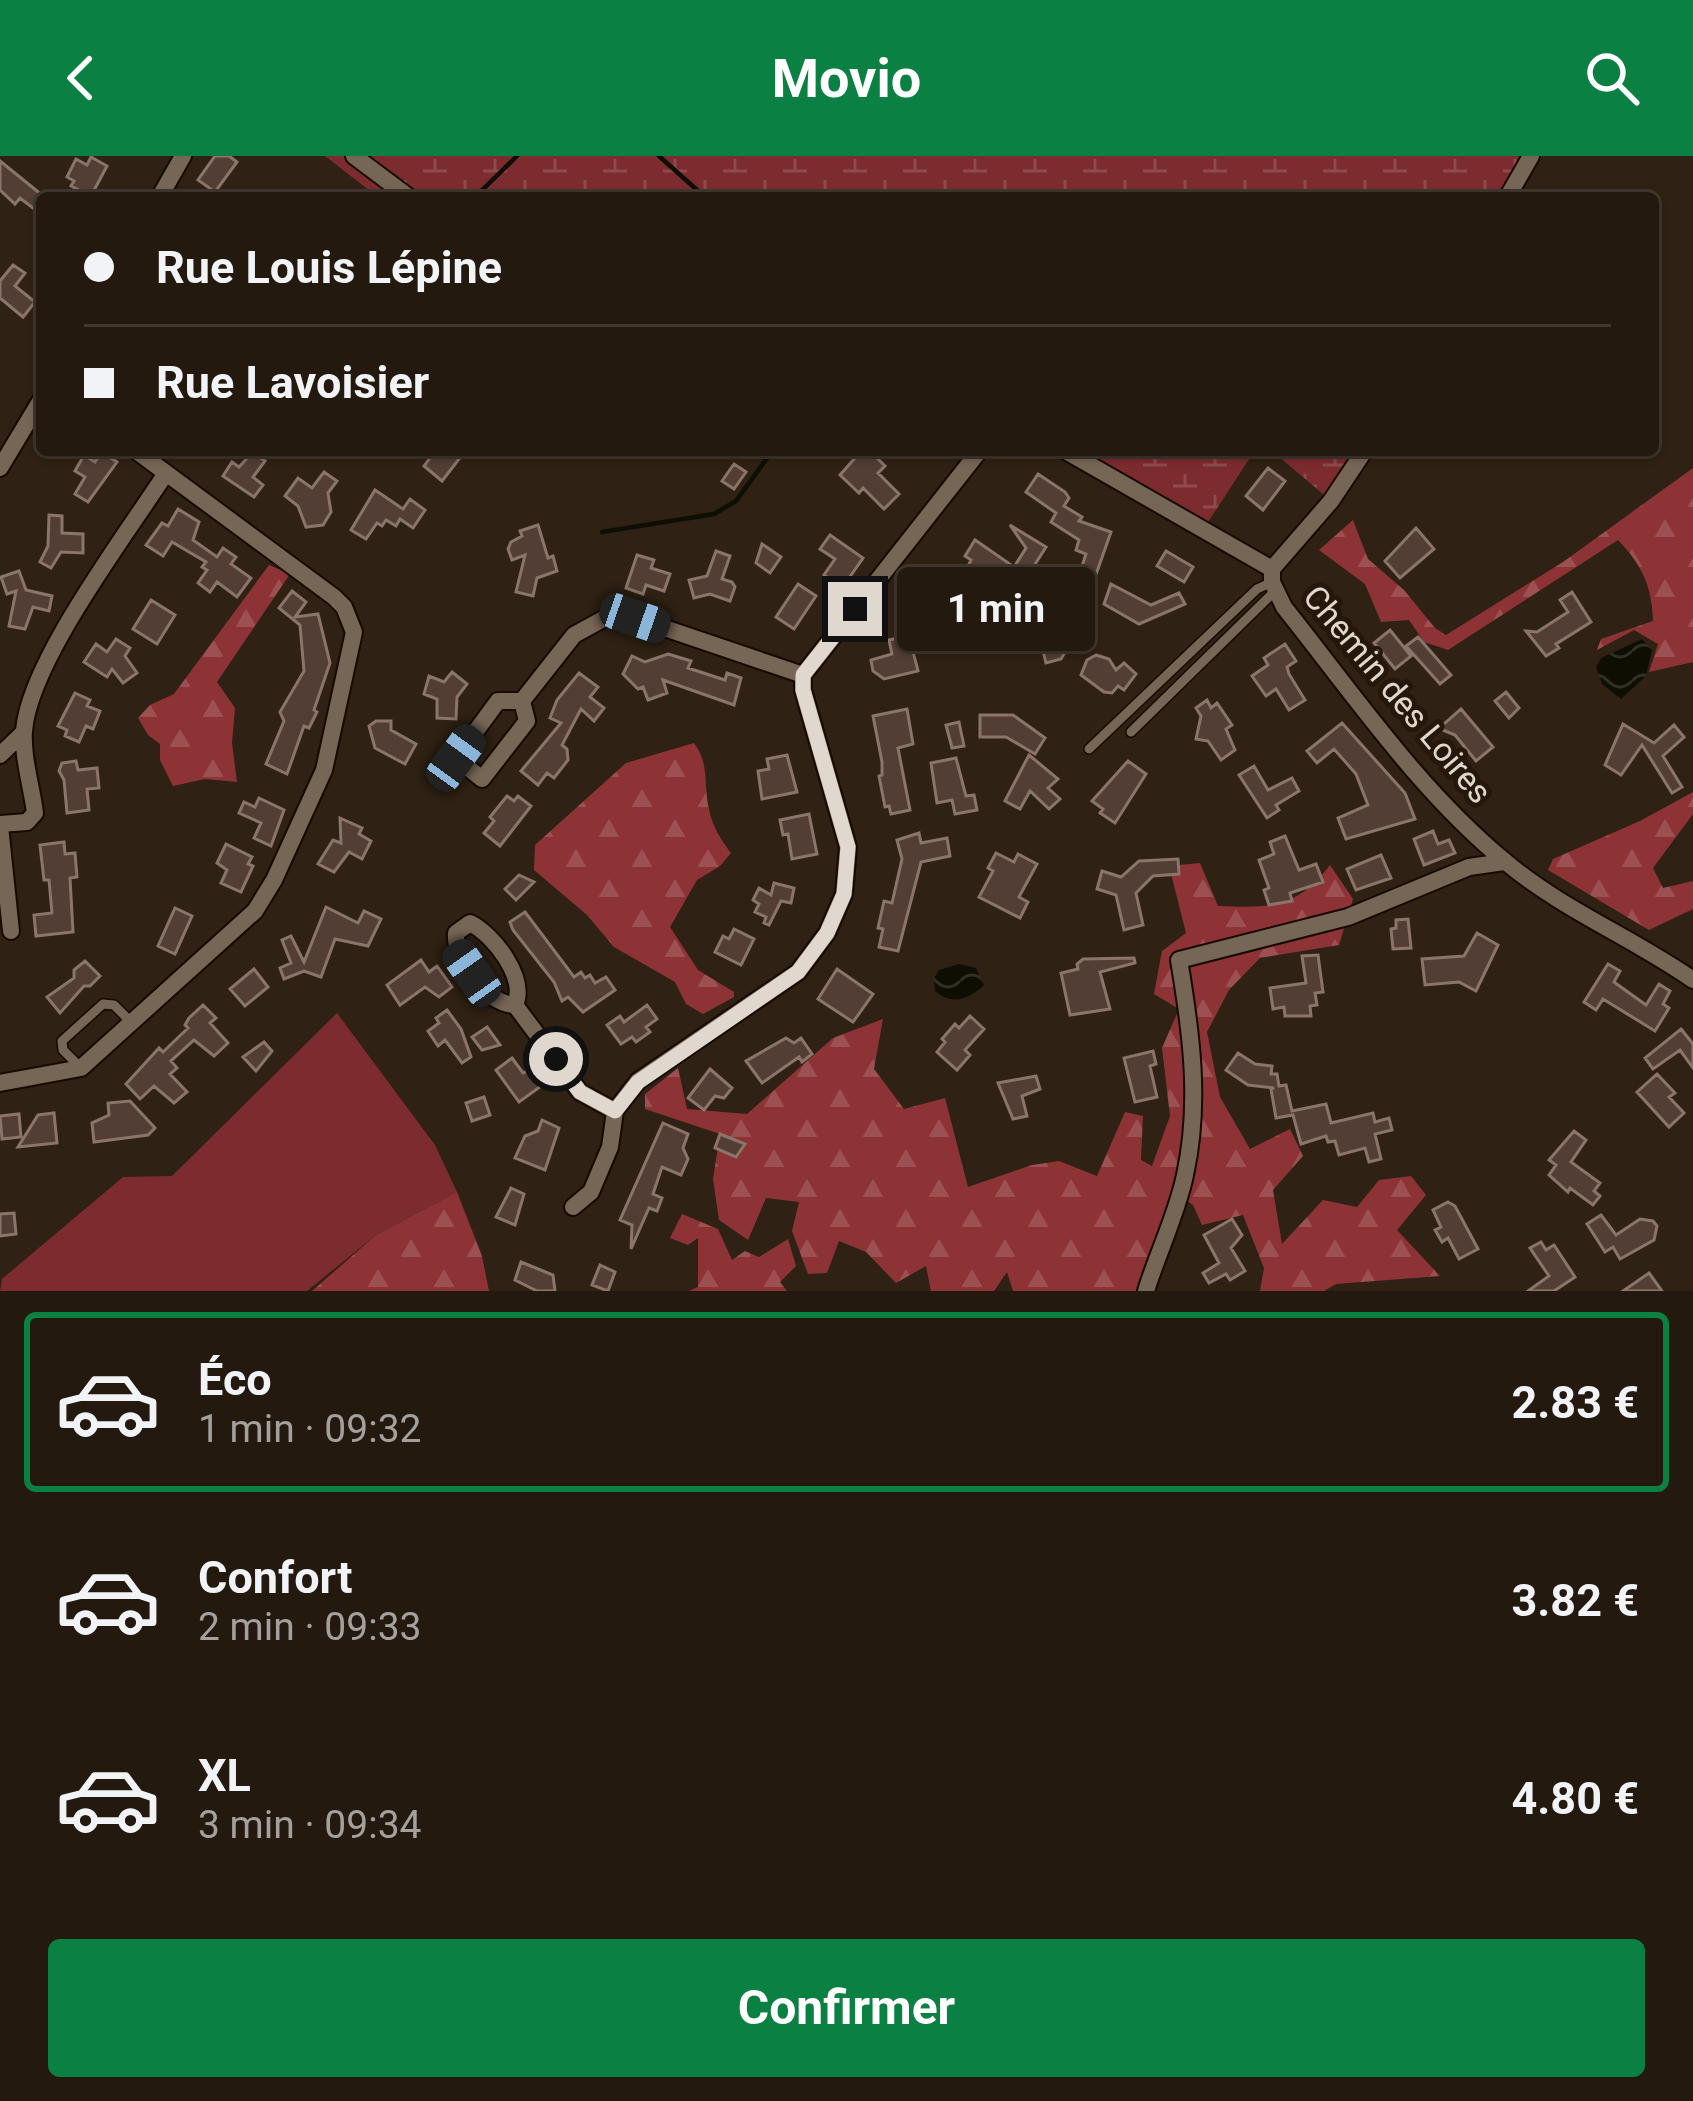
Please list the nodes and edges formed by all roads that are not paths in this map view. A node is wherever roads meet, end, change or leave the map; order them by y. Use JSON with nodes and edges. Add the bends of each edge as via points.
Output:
{"nodes":[{"id":1,"x":183,"y":156,"type":"edge"},
{"id":2,"x":354,"y":156,"type":"edge"},
{"id":3,"x":1531,"y":156,"type":"edge"},
{"id":4,"x":162,"y":192,"type":"edge"},
{"id":5,"x":402,"y":192,"type":"edge"},
{"id":6,"x":1510,"y":192,"type":"edge"},
{"id":7,"x":36,"y":408,"type":"edge"},
{"id":8,"x":143,"y":456,"type":"edge"},
{"id":9,"x":975,"y":456,"type":"edge"},
{"id":10,"x":1074,"y":456,"type":"edge"},
{"id":11,"x":1361,"y":456,"type":"edge"},
{"id":12,"x":0,"y":468,"type":"edge"},
{"id":13,"x":166,"y":473,"type":"junction"},
{"id":14,"x":1273,"y":581,"type":"junction"},
{"id":15,"x":803,"y":675,"type":"junction"},
{"id":16,"x":522,"y":701,"type":"junction"},
{"id":17,"x":24,"y":732,"type":"junction"},
{"id":18,"x":1131,"y":732,"type":"dead end"},
{"id":19,"x":1089,"y":749,"type":"dead end"},
{"id":20,"x":0,"y":755,"type":"edge"},
{"id":21,"x":0,"y":825,"type":"edge"},
{"id":22,"x":1504,"y":862,"type":"junction"},
{"id":23,"x":11,"y":931,"type":"dead end"},
{"id":24,"x":1693,"y":980,"type":"edge"},
{"id":25,"x":515,"y":1005,"type":"junction"},
{"id":26,"x":132,"y":1023,"type":"junction"},
{"id":27,"x":81,"y":1068,"type":"junction"},
{"id":28,"x":0,"y":1083,"type":"edge"},
{"id":29,"x":615,"y":1111,"type":"junction"},
{"id":30,"x":573,"y":1207,"type":"dead end"},
{"id":31,"x":1146,"y":1291,"type":"edge"}],
"edges":[{"from":1,"to":4,"type":"street"},
{"from":2,"to":5,"type":"street"},
{"from":3,"to":6,"type":"street"},
{"from":7,"to":12,"type":"street"},
{"from":8,"to":13,"type":"street"},
{"from":9,"to":15,"type":"street"},
{"from":10,"to":14,"type":"street","name":"Chemin des Loires"},
{"from":11,"to":14,"type":"street"},
{"from":13,"to":17,"type":"street","via":[[53,649]]},
{"from":13,"to":26,"type":"street","via":[[334,597],[354,632],[324,770],[274,880],[235,931]]},
{"from":14,"to":18,"type":"lane"},
{"from":14,"to":19,"type":"lane"},
{"from":14,"to":22,"type":"street","name":"Chemin des Loires","via":[[1416,772]]},
{"from":15,"to":16,"type":"street","via":[[635,618],[605,618],[574,635]]},
{"from":15,"to":29,"type":"street","via":[[848,847],[844,894],[798,972],[638,1082]]},
{"from":16,"to":16,"type":"street","via":[[498,701],[456,758],[482,779],[527,721]]},
{"from":17,"to":20,"type":"street"},
{"from":17,"to":21,"type":"street","via":[[35,813]]},
{"from":21,"to":23,"type":"street"},
{"from":22,"to":24,"type":"street","name":"Chemin des Loires"},
{"from":22,"to":31,"type":"street","via":[[1468,867],[1348,916],[1179,960],[1193,1040],[1191,1130],[1185,1176]]},
{"from":25,"to":25,"type":"street","via":[[518,980],[484,930],[470,923],[455,933],[455,948],[490,998]]},
{"from":25,"to":29,"type":"street","via":[[580,1092]]},
{"from":26,"to":27,"type":"street"},
{"from":26,"to":27,"type":"lane","via":[[103,1004],[62,1040]]},
{"from":27,"to":28,"type":"street"},
{"from":29,"to":30,"type":"street","via":[[591,1192]]}]}
